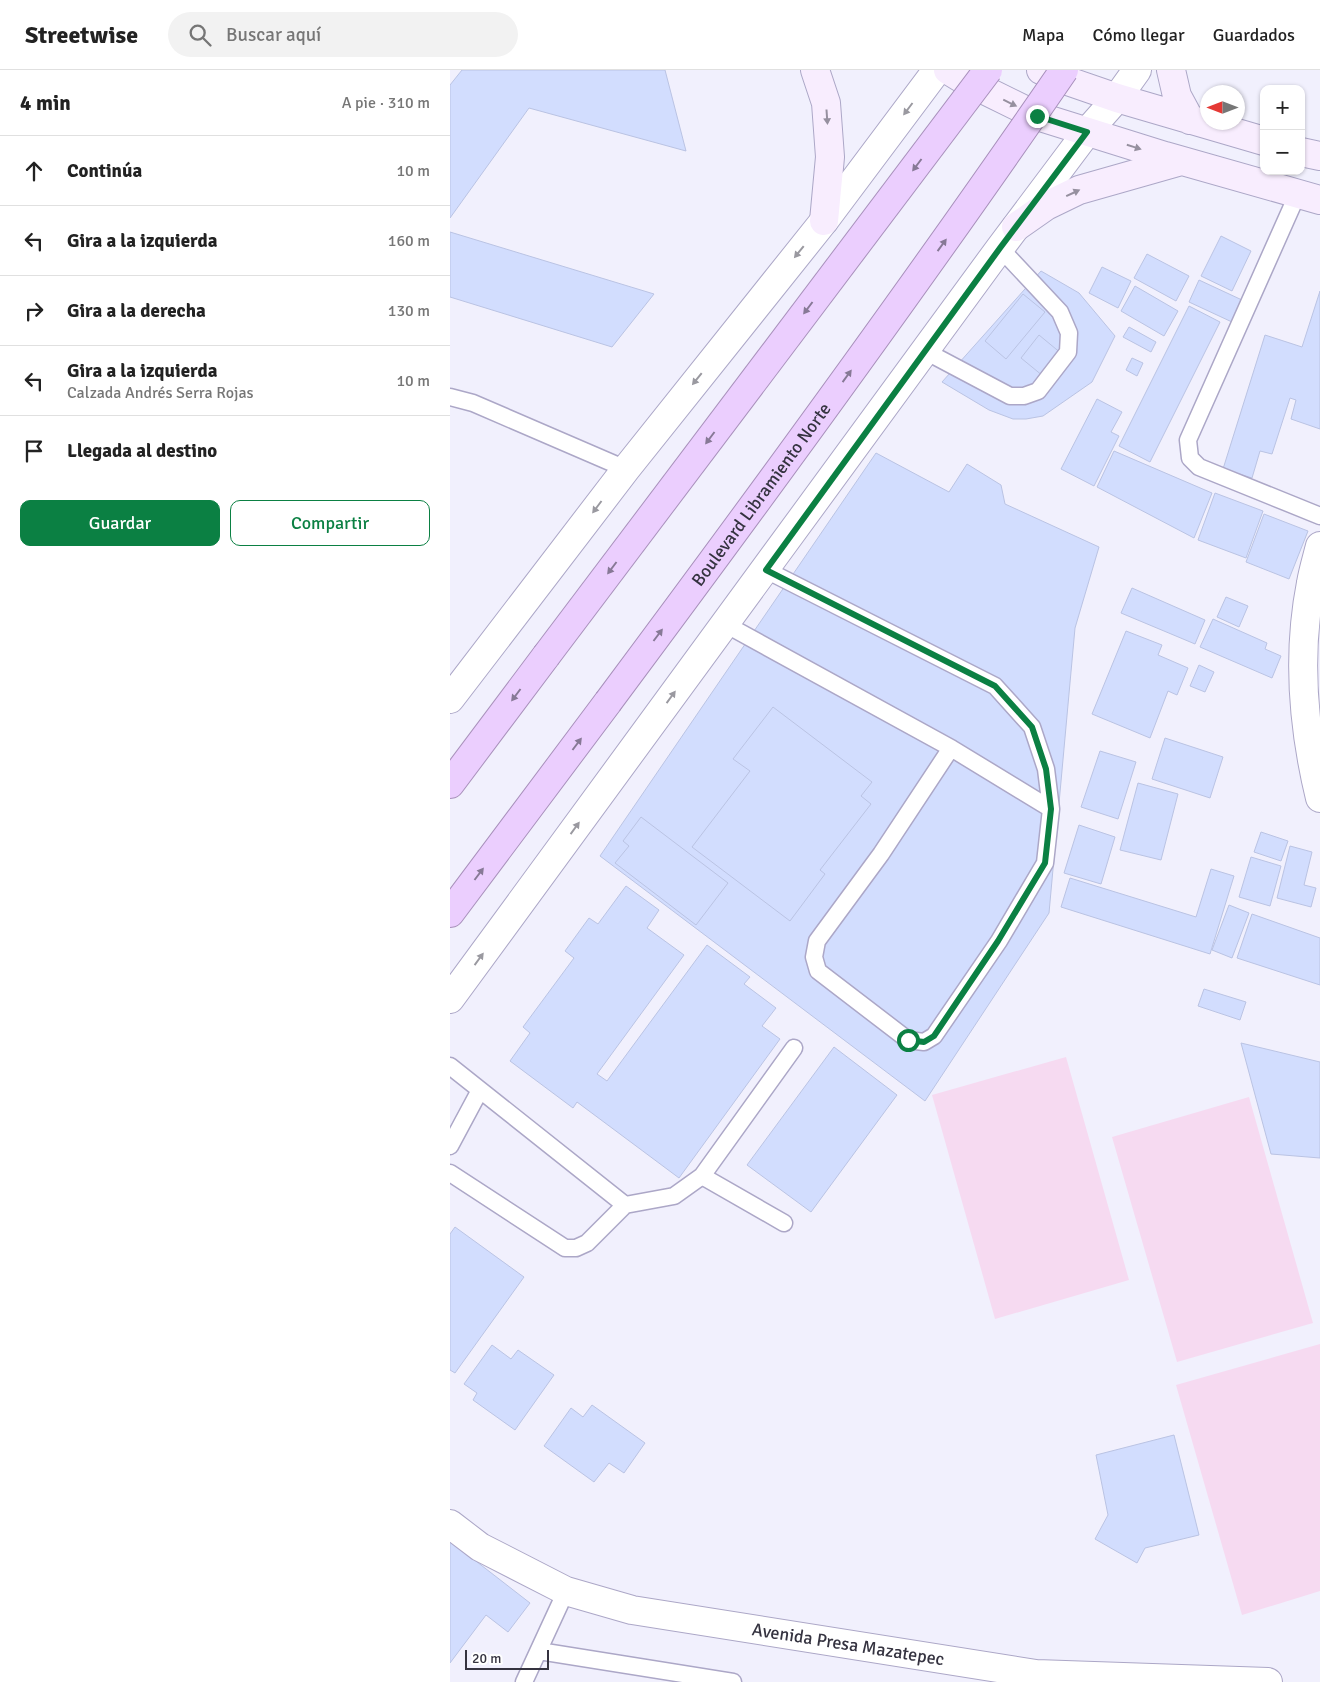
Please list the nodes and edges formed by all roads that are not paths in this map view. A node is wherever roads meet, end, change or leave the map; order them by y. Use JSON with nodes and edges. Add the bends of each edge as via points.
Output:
{"nodes":[{"id":1,"x":815,"y":70,"type":"edge"},
{"id":2,"x":937,"y":70,"type":"edge"},
{"id":3,"x":1042,"y":70,"type":"edge"},
{"id":4,"x":1064,"y":70,"type":"edge"},
{"id":5,"x":1137,"y":70,"type":"edge"},
{"id":6,"x":1171,"y":70,"type":"edge"},
{"id":7,"x":967,"y":74,"type":"edge"},
{"id":8,"x":1117,"y":98,"type":"junction"},
{"id":9,"x":1190,"y":120,"type":"junction"},
{"id":10,"x":1087,"y":132,"type":"junction"},
{"id":11,"x":1260,"y":140,"type":"edge"},
{"id":12,"x":1305,"y":153,"type":"edge"},
{"id":13,"x":1320,"y":156,"type":"edge"},
{"id":14,"x":1181,"y":161,"type":"junction"},
{"id":15,"x":1309,"y":196,"type":"edge"},
{"id":16,"x":824,"y":221,"type":"junction"},
{"id":17,"x":1008,"y":238,"type":"junction"},
{"id":18,"x":925,"y":351,"type":"junction"},
{"id":19,"x":450,"y":396,"type":"edge"},
{"id":20,"x":626,"y":469,"type":"junction"},
{"id":21,"x":1320,"y":516,"type":"edge"},
{"id":22,"x":1320,"y":546,"type":"edge"},
{"id":23,"x":766,"y":570,"type":"junction"},
{"id":24,"x":725,"y":624,"type":"junction"},
{"id":25,"x":450,"y":700,"type":"edge"},
{"id":26,"x":951,"y":748,"type":"junction"},
{"id":27,"x":450,"y":784,"type":"edge"},
{"id":28,"x":1320,"y":798,"type":"edge"},
{"id":29,"x":1051,"y":809,"type":"junction"},
{"id":30,"x":450,"y":913,"type":"edge"},
{"id":31,"x":450,"y":998,"type":"edge"},
{"id":32,"x":794,"y":1048,"type":"dead end"},
{"id":33,"x":450,"y":1066,"type":"edge"},
{"id":34,"x":480,"y":1090,"type":"junction"},
{"id":35,"x":450,"y":1146,"type":"edge"},
{"id":36,"x":450,"y":1173,"type":"edge"},
{"id":37,"x":702,"y":1176,"type":"junction"},
{"id":38,"x":625,"y":1205,"type":"junction"},
{"id":39,"x":784,"y":1223,"type":"dead end"},
{"id":40,"x":450,"y":1524,"type":"edge"},
{"id":41,"x":566,"y":1591,"type":"junction"},
{"id":42,"x":538,"y":1651,"type":"junction"},
{"id":43,"x":1036,"y":1678,"type":"edge"},
{"id":44,"x":524,"y":1682,"type":"edge"},
{"id":45,"x":733,"y":1682,"type":"edge"},
{"id":46,"x":1268,"y":1682,"type":"edge"}],
"edges":[{"from":1,"to":16,"type":"main road","one_way":true,"via":[[826,103],[830,157]]},
{"from":2,"to":16,"type":"street","one_way":true},
{"from":3,"to":8,"type":"main road"},
{"from":30,"to":4,"type":"highway","name":"Boulevard Libramiento Norte","one_way":true,"bridge":true,"via":[[723,548],[966,212]]},
{"from":5,"to":8,"type":"street"},
{"from":6,"to":9,"type":"main road","via":[[1177,96]]},
{"from":7,"to":10,"type":"main road","one_way":true,"via":[[1037,116]]},
{"from":7,"to":27,"type":"highway","one_way":true,"bridge":true},
{"from":8,"to":9,"type":"main road"},
{"from":8,"to":10,"type":"street"},
{"from":9,"to":11,"type":"main road"},
{"from":10,"to":14,"type":"main road","one_way":true},
{"from":10,"to":17,"type":"street"},
{"from":12,"to":13,"type":"main road"},
{"from":14,"to":15,"type":"main road"},
{"from":17,"to":14,"type":"main road","one_way":true,"via":[[1046,206],[1078,190]]},
{"from":15,"to":21,"type":"lane","via":[[1188,440],[1190,458],[1198,467]]},
{"from":16,"to":20,"type":"street","one_way":true},
{"from":17,"to":18,"type":"street"},
{"from":17,"to":18,"type":"lane","via":[[1060,312],[1069,333],[1068,352],[1038,391],[1010,396]]},
{"from":18,"to":23,"type":"street"},
{"from":19,"to":20,"type":"lane"},
{"from":20,"to":25,"type":"street","one_way":true},
{"from":22,"to":28,"type":"street","via":[[1311,583],[1304,641],[1304,703]]},
{"from":23,"to":24,"type":"street"},
{"from":23,"to":29,"type":"lane","via":[[995,686],[1032,727],[1046,769]]},
{"from":24,"to":26,"type":"lane"},
{"from":31,"to":24,"type":"street","one_way":true},
{"from":26,"to":29,"type":"lane"},
{"from":26,"to":29,"type":"lane","via":[[881,854],[817,942],[814,957],[818,972],[908,1040],[924,1042],[934,1036],[998,941],[1045,863]]},
{"from":32,"to":37,"type":"lane"},
{"from":33,"to":34,"type":"lane"},
{"from":34,"to":35,"type":"lane"},
{"from":34,"to":38,"type":"lane"},
{"from":36,"to":38,"type":"lane","via":[[565,1248],[587,1243]]},
{"from":37,"to":38,"type":"lane","via":[[674,1196]]},
{"from":37,"to":39,"type":"lane"},
{"from":40,"to":41,"type":"street","name":"Avenida Presa Mazatepec","via":[[480,1547]]},
{"from":41,"to":42,"type":"lane"},
{"from":41,"to":43,"type":"street","name":"Avenida Presa Mazatepec","via":[[632,1610]]},
{"from":42,"to":44,"type":"lane"},
{"from":42,"to":45,"type":"lane"},
{"from":43,"to":46,"type":"street","name":"Avenida Presa Mazatepec"}]}
